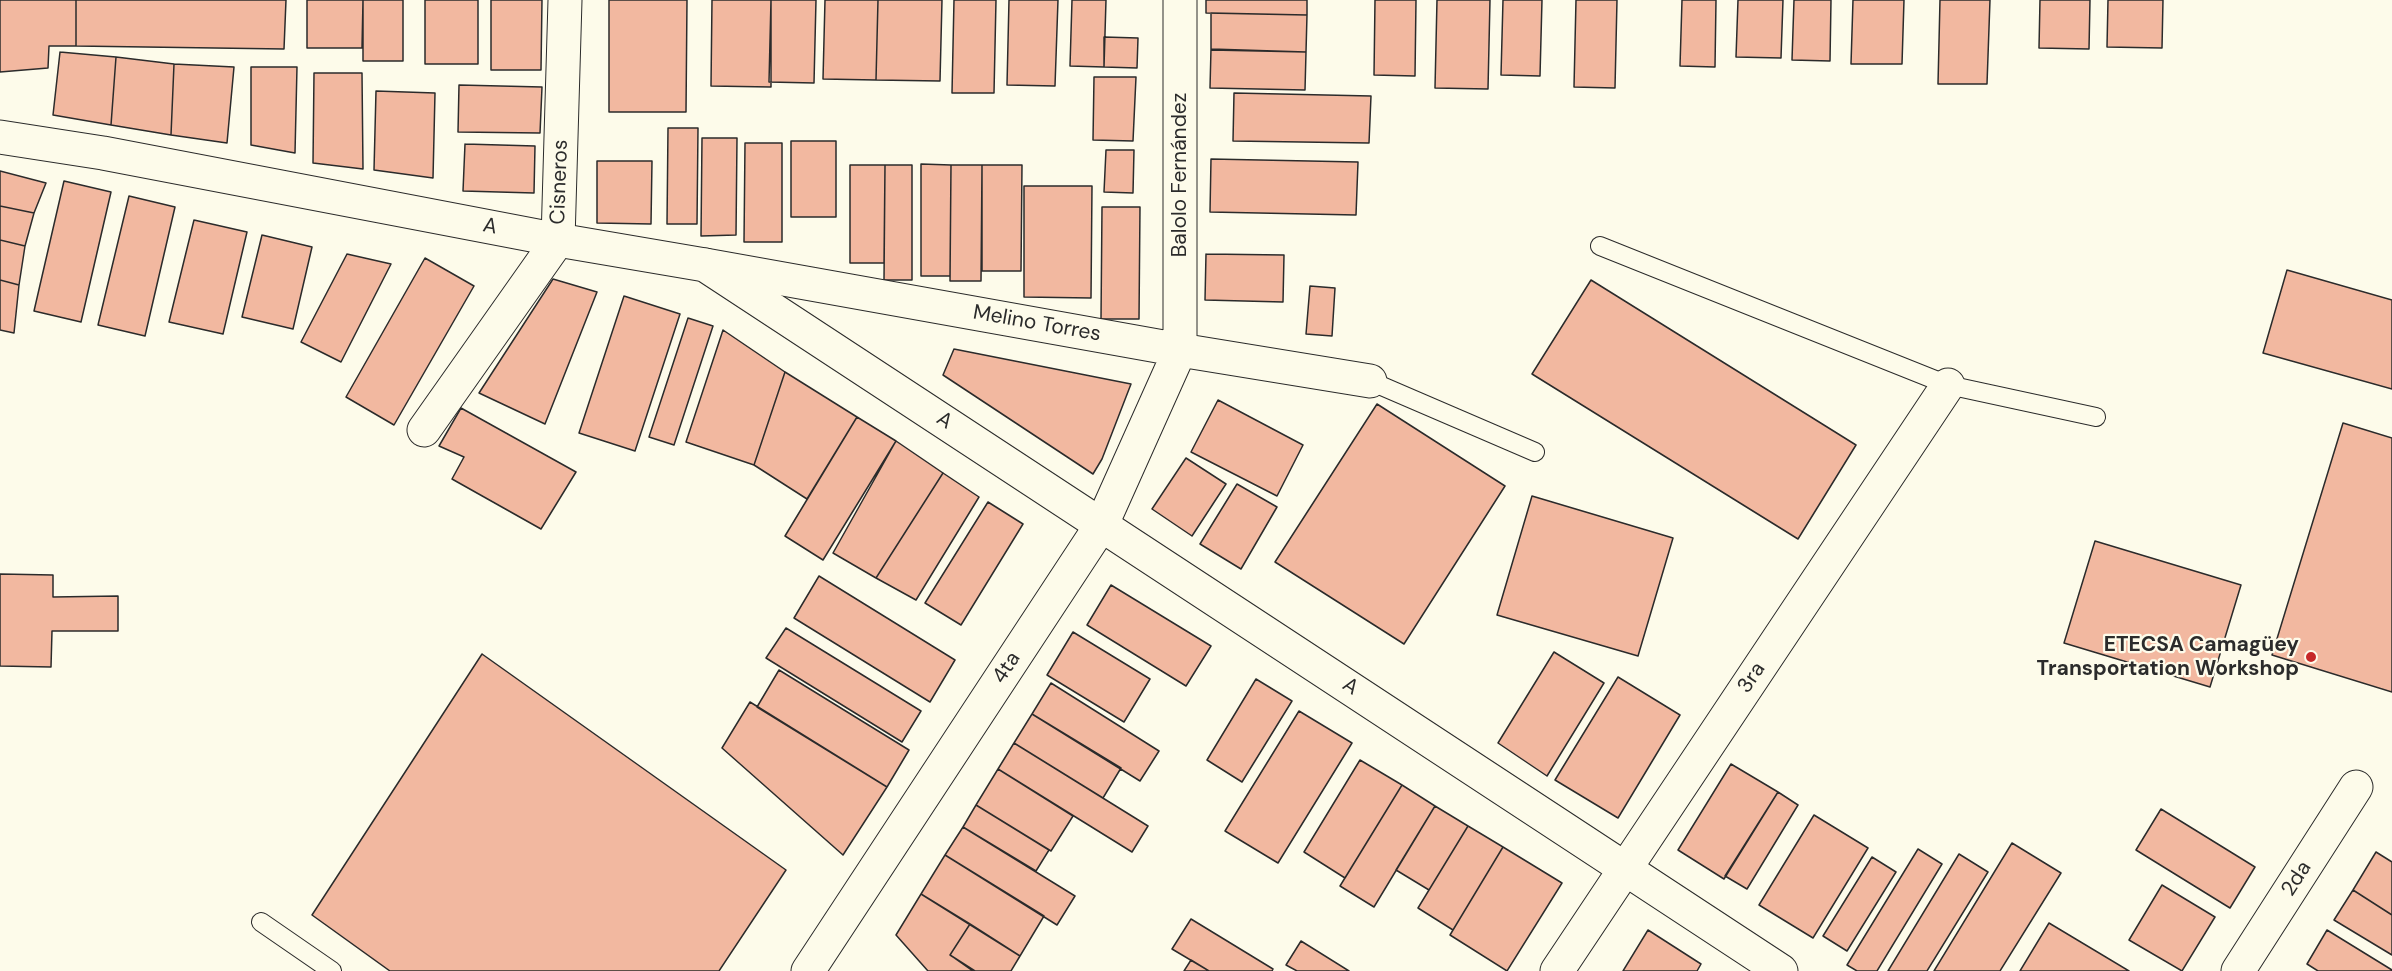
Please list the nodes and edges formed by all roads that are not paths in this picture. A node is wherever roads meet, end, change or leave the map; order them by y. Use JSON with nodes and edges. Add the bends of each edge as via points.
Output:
{"nodes":[{"id":1,"x":565,"y":0,"type":"edge"},
{"id":2,"x":1180,"y":0,"type":"edge"},
{"id":3,"x":0,"y":137,"type":"edge"},
{"id":4,"x":558,"y":240,"type":"junction"},
{"id":5,"x":1600,"y":246,"type":"dead end"},
{"id":6,"x":705,"y":265,"type":"junction"},
{"id":7,"x":1180,"y":350,"type":"junction"},
{"id":8,"x":1370,"y":381,"type":"joint"},
{"id":9,"x":1948,"y":385,"type":"junction"},
{"id":10,"x":2096,"y":417,"type":"dead end"},
{"id":11,"x":424,"y":430,"type":"dead end"},
{"id":12,"x":1535,"y":452,"type":"dead end"},
{"id":13,"x":1102,"y":524,"type":"junction"},
{"id":14,"x":2356,"y":787,"type":"dead end"},
{"id":15,"x":1625,"y":869,"type":"junction"},
{"id":16,"x":261,"y":922,"type":"dead end"},
{"id":17,"x":332,"y":971,"type":"edge"},
{"id":18,"x":808,"y":971,"type":"edge"},
{"id":19,"x":1557,"y":971,"type":"edge"},
{"id":20,"x":1781,"y":971,"type":"edge"},
{"id":21,"x":2238,"y":971,"type":"edge"}],
"edges":[{"from":1,"to":4,"type":"street","name":"Cisneros"},
{"from":2,"to":7,"type":"street","name":"Balolo Fernández"},
{"from":3,"to":4,"type":"street","name":"A"},
{"from":4,"to":6,"type":"street","name":"A"},
{"from":4,"to":11,"type":"street","name":"Cisneros"},
{"from":5,"to":9,"type":"lane"},
{"from":6,"to":7,"type":"street","name":"Melino Torres"},
{"from":6,"to":13,"type":"street","name":"A"},
{"from":7,"to":8,"type":"street","name":"Melino Torres"},
{"from":7,"to":13,"type":"street","name":"4ta"},
{"from":8,"to":12,"type":"lane"},
{"from":9,"to":10,"type":"lane"},
{"from":9,"to":15,"type":"street","name":"3ra"},
{"from":13,"to":15,"type":"street","name":"A"},
{"from":13,"to":18,"type":"street","name":"4ta"},
{"from":14,"to":21,"type":"street","name":"2da"},
{"from":15,"to":19,"type":"street","name":"3ra"},
{"from":15,"to":20,"type":"street","name":"A"},
{"from":16,"to":17,"type":"lane"}]}
